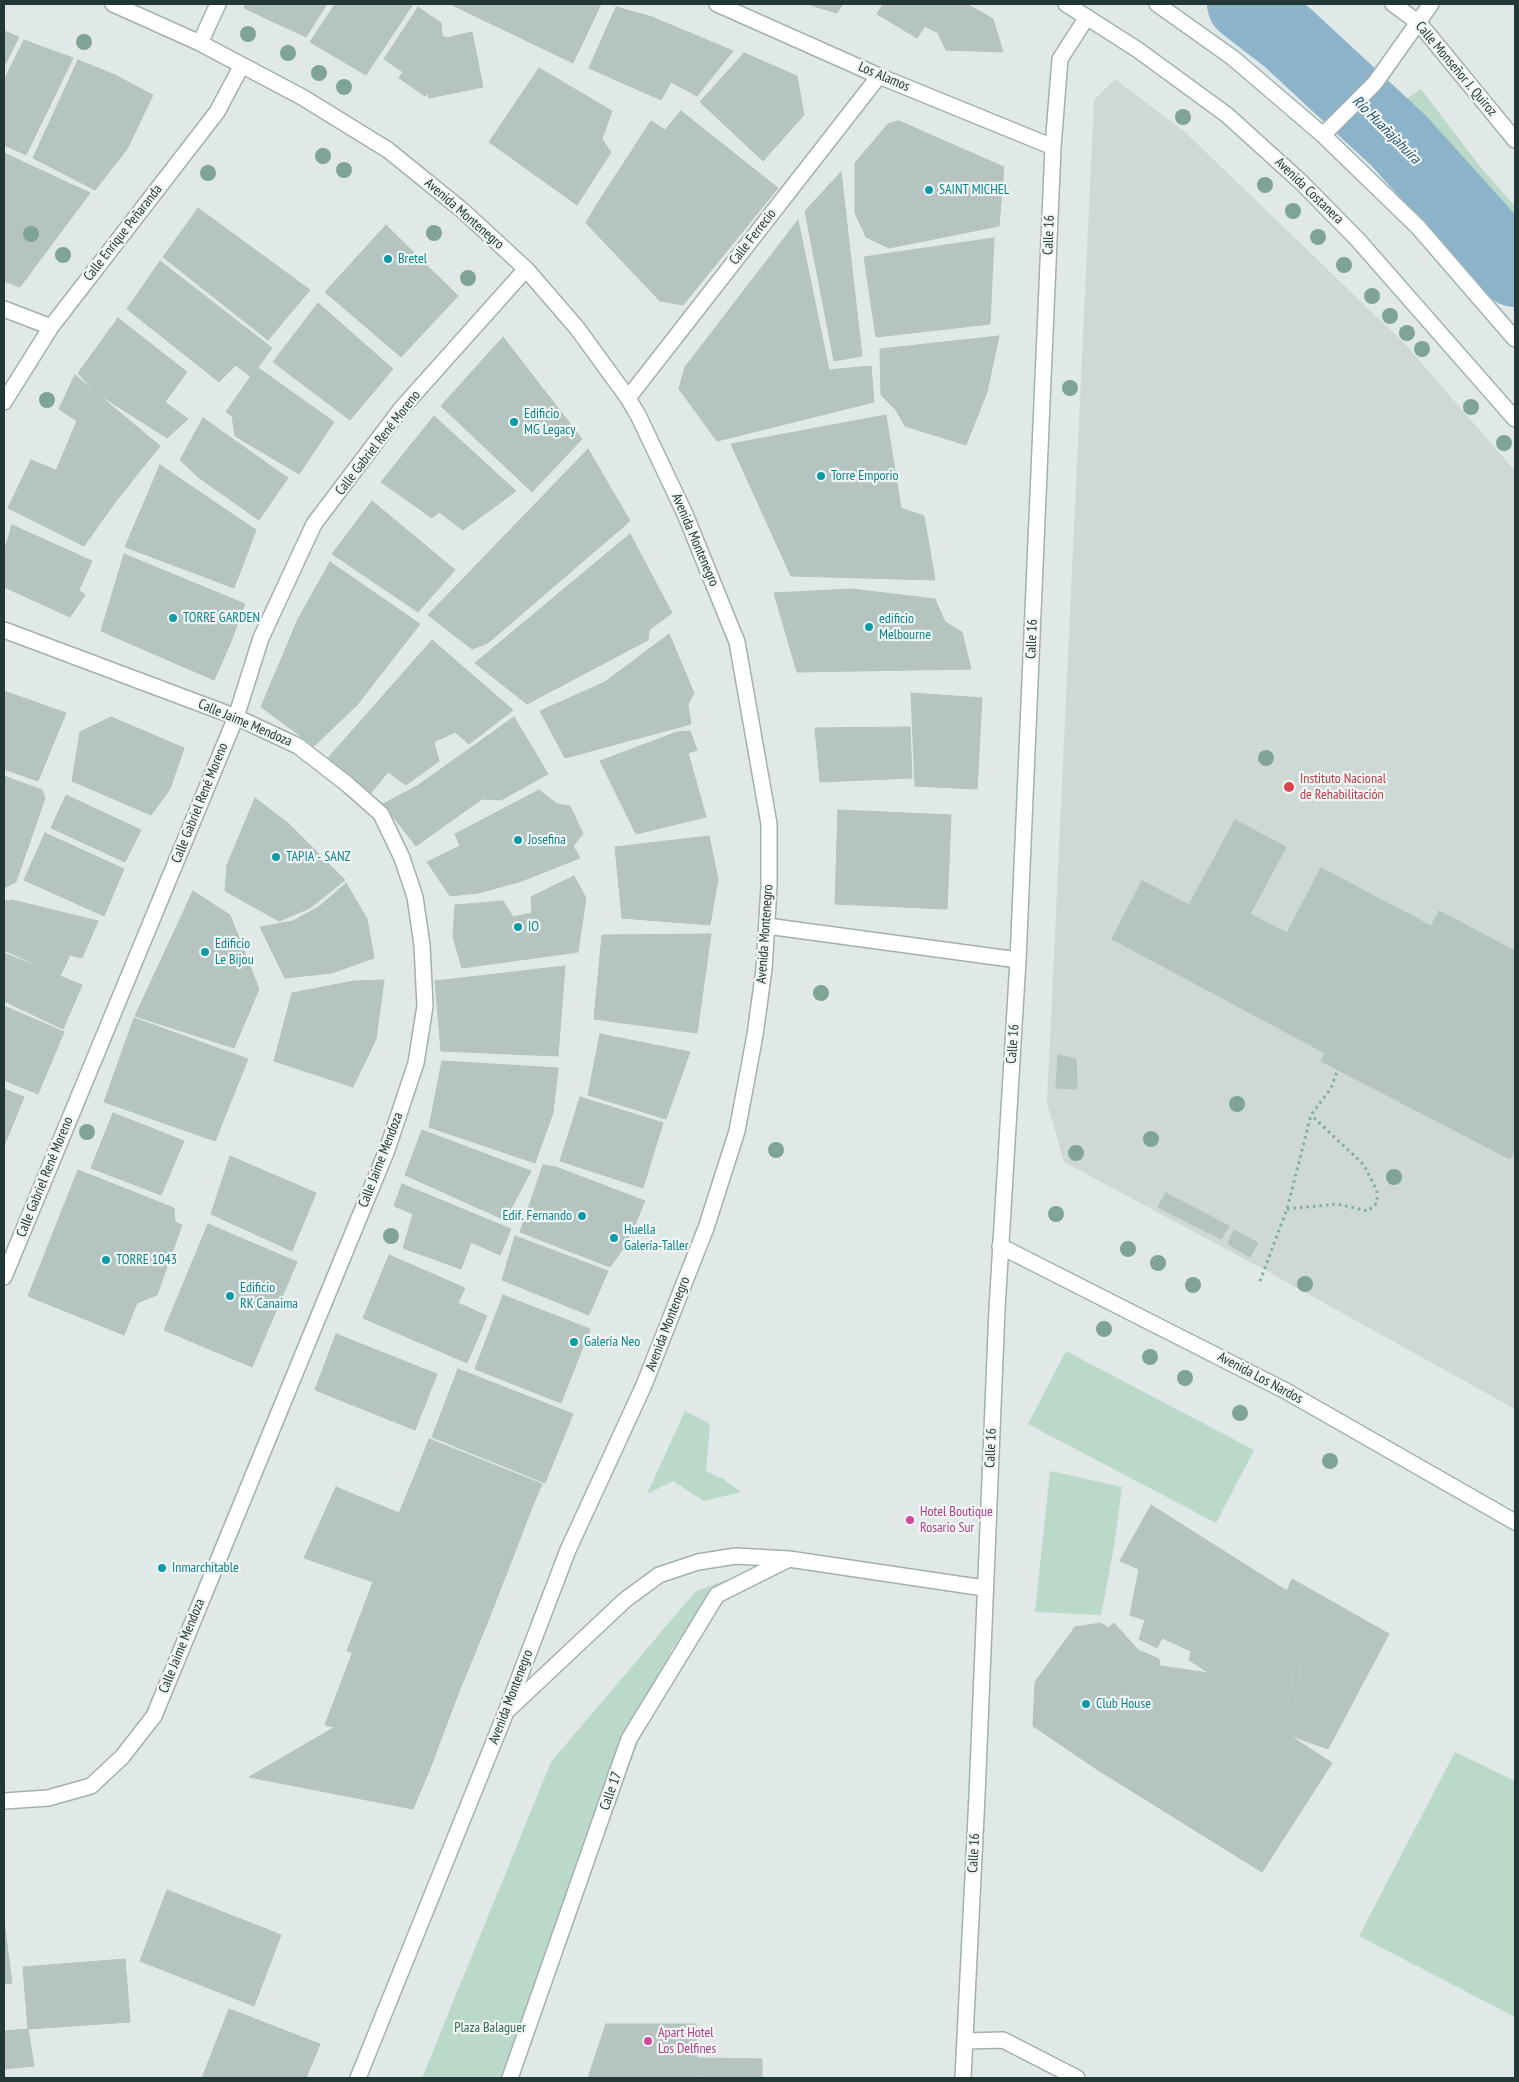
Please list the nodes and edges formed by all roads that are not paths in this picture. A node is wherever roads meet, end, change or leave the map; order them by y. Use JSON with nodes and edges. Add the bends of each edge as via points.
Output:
{"nodes":[{"id":1,"x":114,"y":4,"type":"edge"},
{"id":2,"x":218,"y":4,"type":"edge"},
{"id":3,"x":717,"y":4,"type":"edge"},
{"id":4,"x":1066,"y":4,"type":"edge"},
{"id":5,"x":1157,"y":4,"type":"edge"},
{"id":6,"x":1393,"y":4,"type":"edge"},
{"id":7,"x":1431,"y":4,"type":"edge"},
{"id":8,"x":1087,"y":17,"type":"junction"},
{"id":9,"x":1418,"y":23,"type":"junction"},
{"id":10,"x":200,"y":43,"type":"junction"},
{"id":11,"x":242,"y":65,"type":"junction"},
{"id":12,"x":879,"y":76,"type":"junction"},
{"id":13,"x":1323,"y":135,"type":"junction"},
{"id":14,"x":1515,"y":140,"type":"edge"},
{"id":15,"x":1052,"y":147,"type":"junction"},
{"id":16,"x":526,"y":269,"type":"junction"},
{"id":17,"x":4,"y":309,"type":"edge"},
{"id":18,"x":50,"y":327,"type":"junction"},
{"id":19,"x":1515,"y":338,"type":"edge"},
{"id":20,"x":628,"y":398,"type":"junction"},
{"id":21,"x":4,"y":402,"type":"edge"},
{"id":22,"x":1515,"y":419,"type":"edge"},
{"id":23,"x":4,"y":630,"type":"edge"},
{"id":24,"x":236,"y":716,"type":"junction"},
{"id":25,"x":767,"y":926,"type":"junction"},
{"id":26,"x":1018,"y":960,"type":"junction"},
{"id":27,"x":1000,"y":1246,"type":"junction"},
{"id":28,"x":4,"y":1277,"type":"edge"},
{"id":29,"x":1515,"y":1522,"type":"edge"},
{"id":30,"x":789,"y":1559,"type":"junction"},
{"id":31,"x":984,"y":1588,"type":"junction"},
{"id":32,"x":506,"y":1712,"type":"junction"},
{"id":33,"x":4,"y":1801,"type":"edge"},
{"id":34,"x":966,"y":2041,"type":"junction"},
{"id":35,"x":358,"y":2078,"type":"edge"},
{"id":36,"x":510,"y":2078,"type":"edge"},
{"id":37,"x":963,"y":2078,"type":"edge"},
{"id":38,"x":1077,"y":2078,"type":"edge"}],
"edges":[{"from":1,"to":10,"type":"street","name":"Avenida Montenegro"},
{"from":2,"to":10,"type":"street"},
{"from":3,"to":12,"type":"street","name":"Los Alamos"},
{"from":4,"to":8,"type":"street","name":"Avenida Costanera"},
{"from":5,"to":13,"type":"street","via":[[1233,58]]},
{"from":6,"to":9,"type":"street","name":"Calle Monseñor J. Quiroz"},
{"from":7,"to":9,"type":"street"},
{"from":8,"to":15,"type":"street","name":"Calle 16","via":[[1060,59]]},
{"from":8,"to":22,"type":"street","name":"Avenida Costanera","via":[[1227,115],[1302,183],[1358,240]]},
{"from":9,"to":13,"type":"street","via":[[1374,83]]},
{"from":9,"to":14,"type":"street","name":"Calle Monseñor J. Quiroz"},
{"from":10,"to":11,"type":"street","name":"Avenida Montenegro"},
{"from":11,"to":16,"type":"street","name":"Avenida Montenegro","via":[[302,97],[388,150],[462,210]]},
{"from":11,"to":18,"type":"street","name":"Calle Enrique Peñaranda","via":[[217,112]]},
{"from":12,"to":15,"type":"street","name":"Los Alamos"},
{"from":12,"to":20,"type":"street","name":"Calle Ferrecio"},
{"from":13,"to":19,"type":"street","via":[[1418,227]]},
{"from":15,"to":26,"type":"street","name":"Calle 16"},
{"from":16,"to":20,"type":"street","name":"Avenida Montenegro","via":[[577,328]]},
{"from":16,"to":24,"type":"street","name":"Calle Gabriel René Moreno","via":[[401,409],[314,524],[261,638]]},
{"from":17,"to":18,"type":"street"},
{"from":18,"to":21,"type":"street","name":"Calle Enrique Peñaranda"},
{"from":20,"to":25,"type":"street","name":"Avenida Montenegro","via":[[685,514],[738,642],[769,824]]},
{"from":23,"to":24,"type":"street","name":"Calle Jaime Mendoza"},
{"from":24,"to":28,"type":"street","name":"Calle Gabriel René Moreno"},
{"from":24,"to":33,"type":"street","name":"Calle Jaime Mendoza","via":[[298,746],[380,814],[402,858],[415,897],[422,945],[425,1006],[416,1063],[387,1150],[154,1716],[122,1757],[91,1786],[48,1798]]},
{"from":25,"to":26,"type":"street"},
{"from":25,"to":32,"type":"street","name":"Avenida Montenegro","via":[[755,1035],[737,1131],[706,1228],[644,1385],[568,1550]]},
{"from":26,"to":27,"type":"street","name":"Calle 16"},
{"from":27,"to":29,"type":"street","name":"Avenida Los Nardos","via":[[1284,1390]]},
{"from":27,"to":31,"type":"street","name":"Calle 16"},
{"from":30,"to":31,"type":"street"},
{"from":30,"to":32,"type":"street","via":[[736,1556],[698,1562],[659,1575],[625,1600]]},
{"from":30,"to":36,"type":"street","name":"Calle 17","via":[[717,1595],[629,1738]]},
{"from":31,"to":34,"type":"street","name":"Calle 16"},
{"from":32,"to":35,"type":"street","name":"Avenida Montenegro"},
{"from":34,"to":37,"type":"street","name":"Calle 16"},
{"from":34,"to":38,"type":"street","via":[[1002,2040]]}]}
